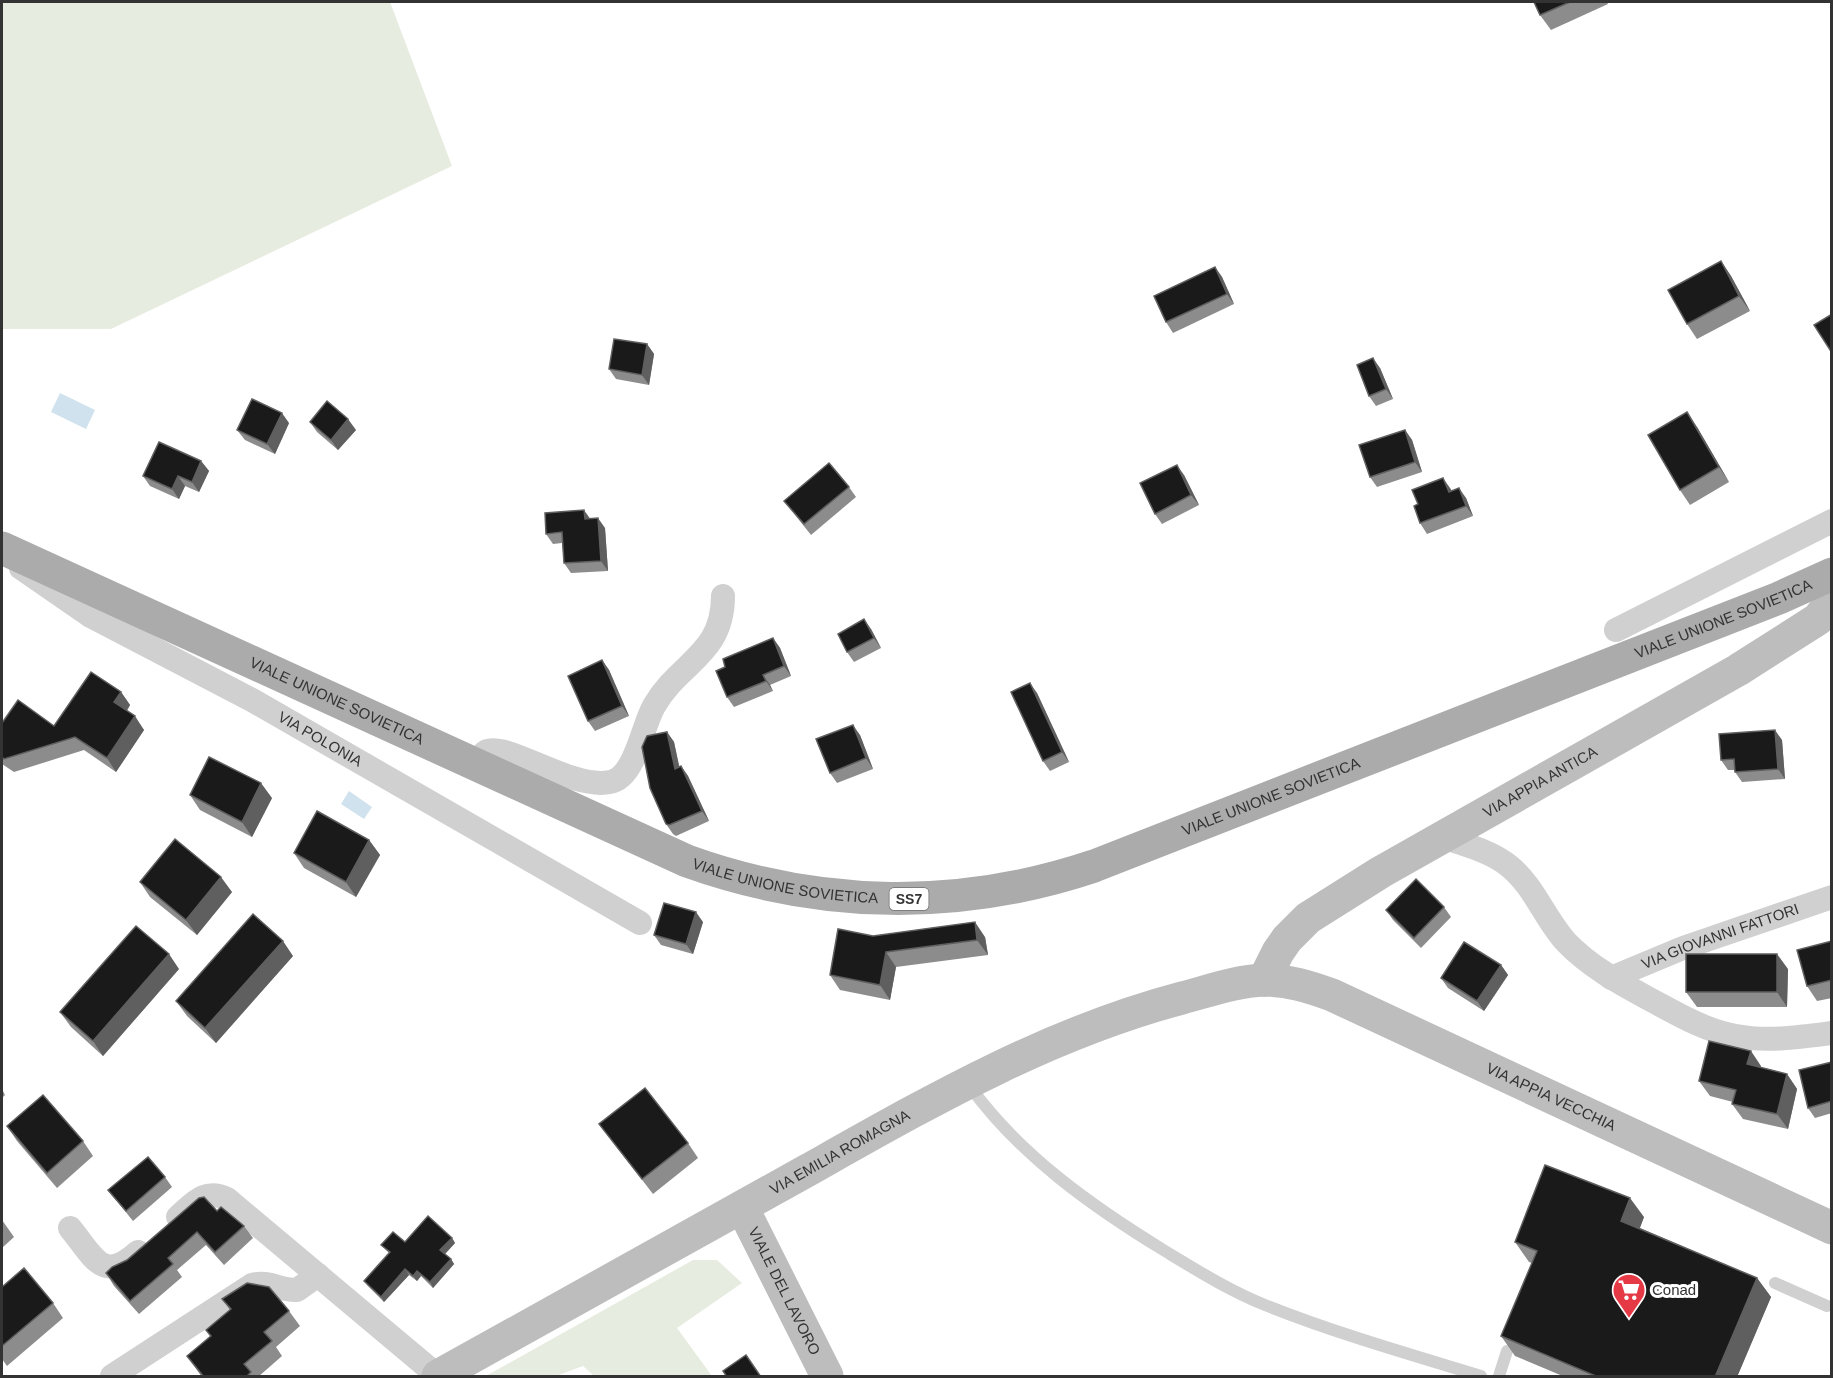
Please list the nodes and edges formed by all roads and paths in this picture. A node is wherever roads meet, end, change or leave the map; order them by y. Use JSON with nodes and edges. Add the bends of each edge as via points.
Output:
{"nodes":[{"id":1,"x":1832,"y":521,"type":"edge"},
{"id":2,"x":2,"y":548,"type":"edge"},
{"id":3,"x":2,"y":553,"type":"edge"},
{"id":4,"x":1831,"y":582,"type":"edge"},
{"id":5,"x":723,"y":596,"type":"dead end"},
{"id":6,"x":1619,"y":637,"type":"junction"},
{"id":7,"x":475,"y":765,"type":"junction"},
{"id":8,"x":1443,"y":837,"type":"junction"},
{"id":9,"x":1832,"y":897,"type":"edge"},
{"id":10,"x":640,"y":923,"type":"dead end"},
{"id":11,"x":1611,"y":978,"type":"junction"},
{"id":12,"x":1264,"y":981,"type":"junction"},
{"id":13,"x":1832,"y":1033,"type":"edge"},
{"id":14,"x":967,"y":1082,"type":"junction"},
{"id":15,"x":742,"y":1207,"type":"junction"},
{"id":16,"x":70,"y":1228,"type":"dead end"},
{"id":17,"x":1832,"y":1228,"type":"edge"},
{"id":18,"x":318,"y":1275,"type":"junction"},
{"id":19,"x":1775,"y":1283,"type":"dead end"},
{"id":20,"x":1827,"y":1306,"type":"dead end"},
{"id":21,"x":1507,"y":1351,"type":"edge"},
{"id":22,"x":112,"y":1377,"type":"edge"},
{"id":23,"x":438,"y":1377,"type":"edge"},
{"id":24,"x":827,"y":1377,"type":"edge"},
{"id":25,"x":1481,"y":1377,"type":"edge"},
{"id":26,"x":1499,"y":1377,"type":"edge"}],
"edges":[{"from":1,"to":6,"type":"street"},
{"from":2,"to":7,"type":"main road","name":"VIALE UNIONE SOVIETICA","number":"SS7"},
{"from":3,"to":10,"type":"street","name":"VIA POLONIA","via":[[89,615],[252,700]]},
{"from":4,"to":6,"type":"main road","name":"VIALE UNIONE SOVIETICA","number":"SS7"},
{"from":4,"to":8,"type":"main road","name":"VIA APPIA ANTICA","via":[[1825,610],[1818,619],[1738,670]]},
{"from":5,"to":7,"type":"street","via":[[715,636],[658,699],[632,762],[617,780],[587,782],[503,751],[489,751]]},
{"from":6,"to":7,"type":"main road","name":"VIALE UNIONE SOVIETICA","number":"SS7","via":[[1094,866],[1019,887],[941,897],[841,896],[732,876],[661,850]]},
{"from":8,"to":11,"type":"street","name":"VIA GIOVANNI FATTORI","via":[[1485,852],[1510,867],[1567,942]]},
{"from":8,"to":12,"type":"main road","name":"VIA APPIA ANTICA","via":[[1301,923],[1278,952]]},
{"from":9,"to":11,"type":"street","name":"VIA GIOVANNI FATTORI","via":[[1683,948]]},
{"from":11,"to":13,"type":"street","name":"VIA GIOVANNI FATTORI","via":[[1677,1014],[1737,1037]]},
{"from":12,"to":14,"type":"main road","name":"VIA EMILIA ROMAGNA","via":[[1232,985],[1112,1018]]},
{"from":12,"to":17,"type":"main road","name":"VIA APPIA VECCHIA","via":[[1292,983],[1332,995]]},
{"from":14,"to":15,"type":"main road","name":"VIA EMILIA ROMAGNA"},
{"from":14,"to":25,"type":"lane","via":[[988,1112],[1042,1163],[1111,1218],[1206,1276],[1264,1305]]},
{"from":15,"to":23,"type":"main road","name":"VIA EMILIA ROMAGNA"},
{"from":15,"to":24,"type":"main road","name":"VIALE DEL LAVORO"},
{"from":16,"to":18,"type":"street","via":[[95,1259],[109,1268],[122,1266],[201,1198],[213,1194],[234,1204]]},
{"from":18,"to":22,"type":"street","via":[[297,1290],[267,1283],[252,1285]]},
{"from":18,"to":23,"type":"street"},
{"from":19,"to":20,"type":"lane"},
{"from":21,"to":26,"type":"lane"}]}
